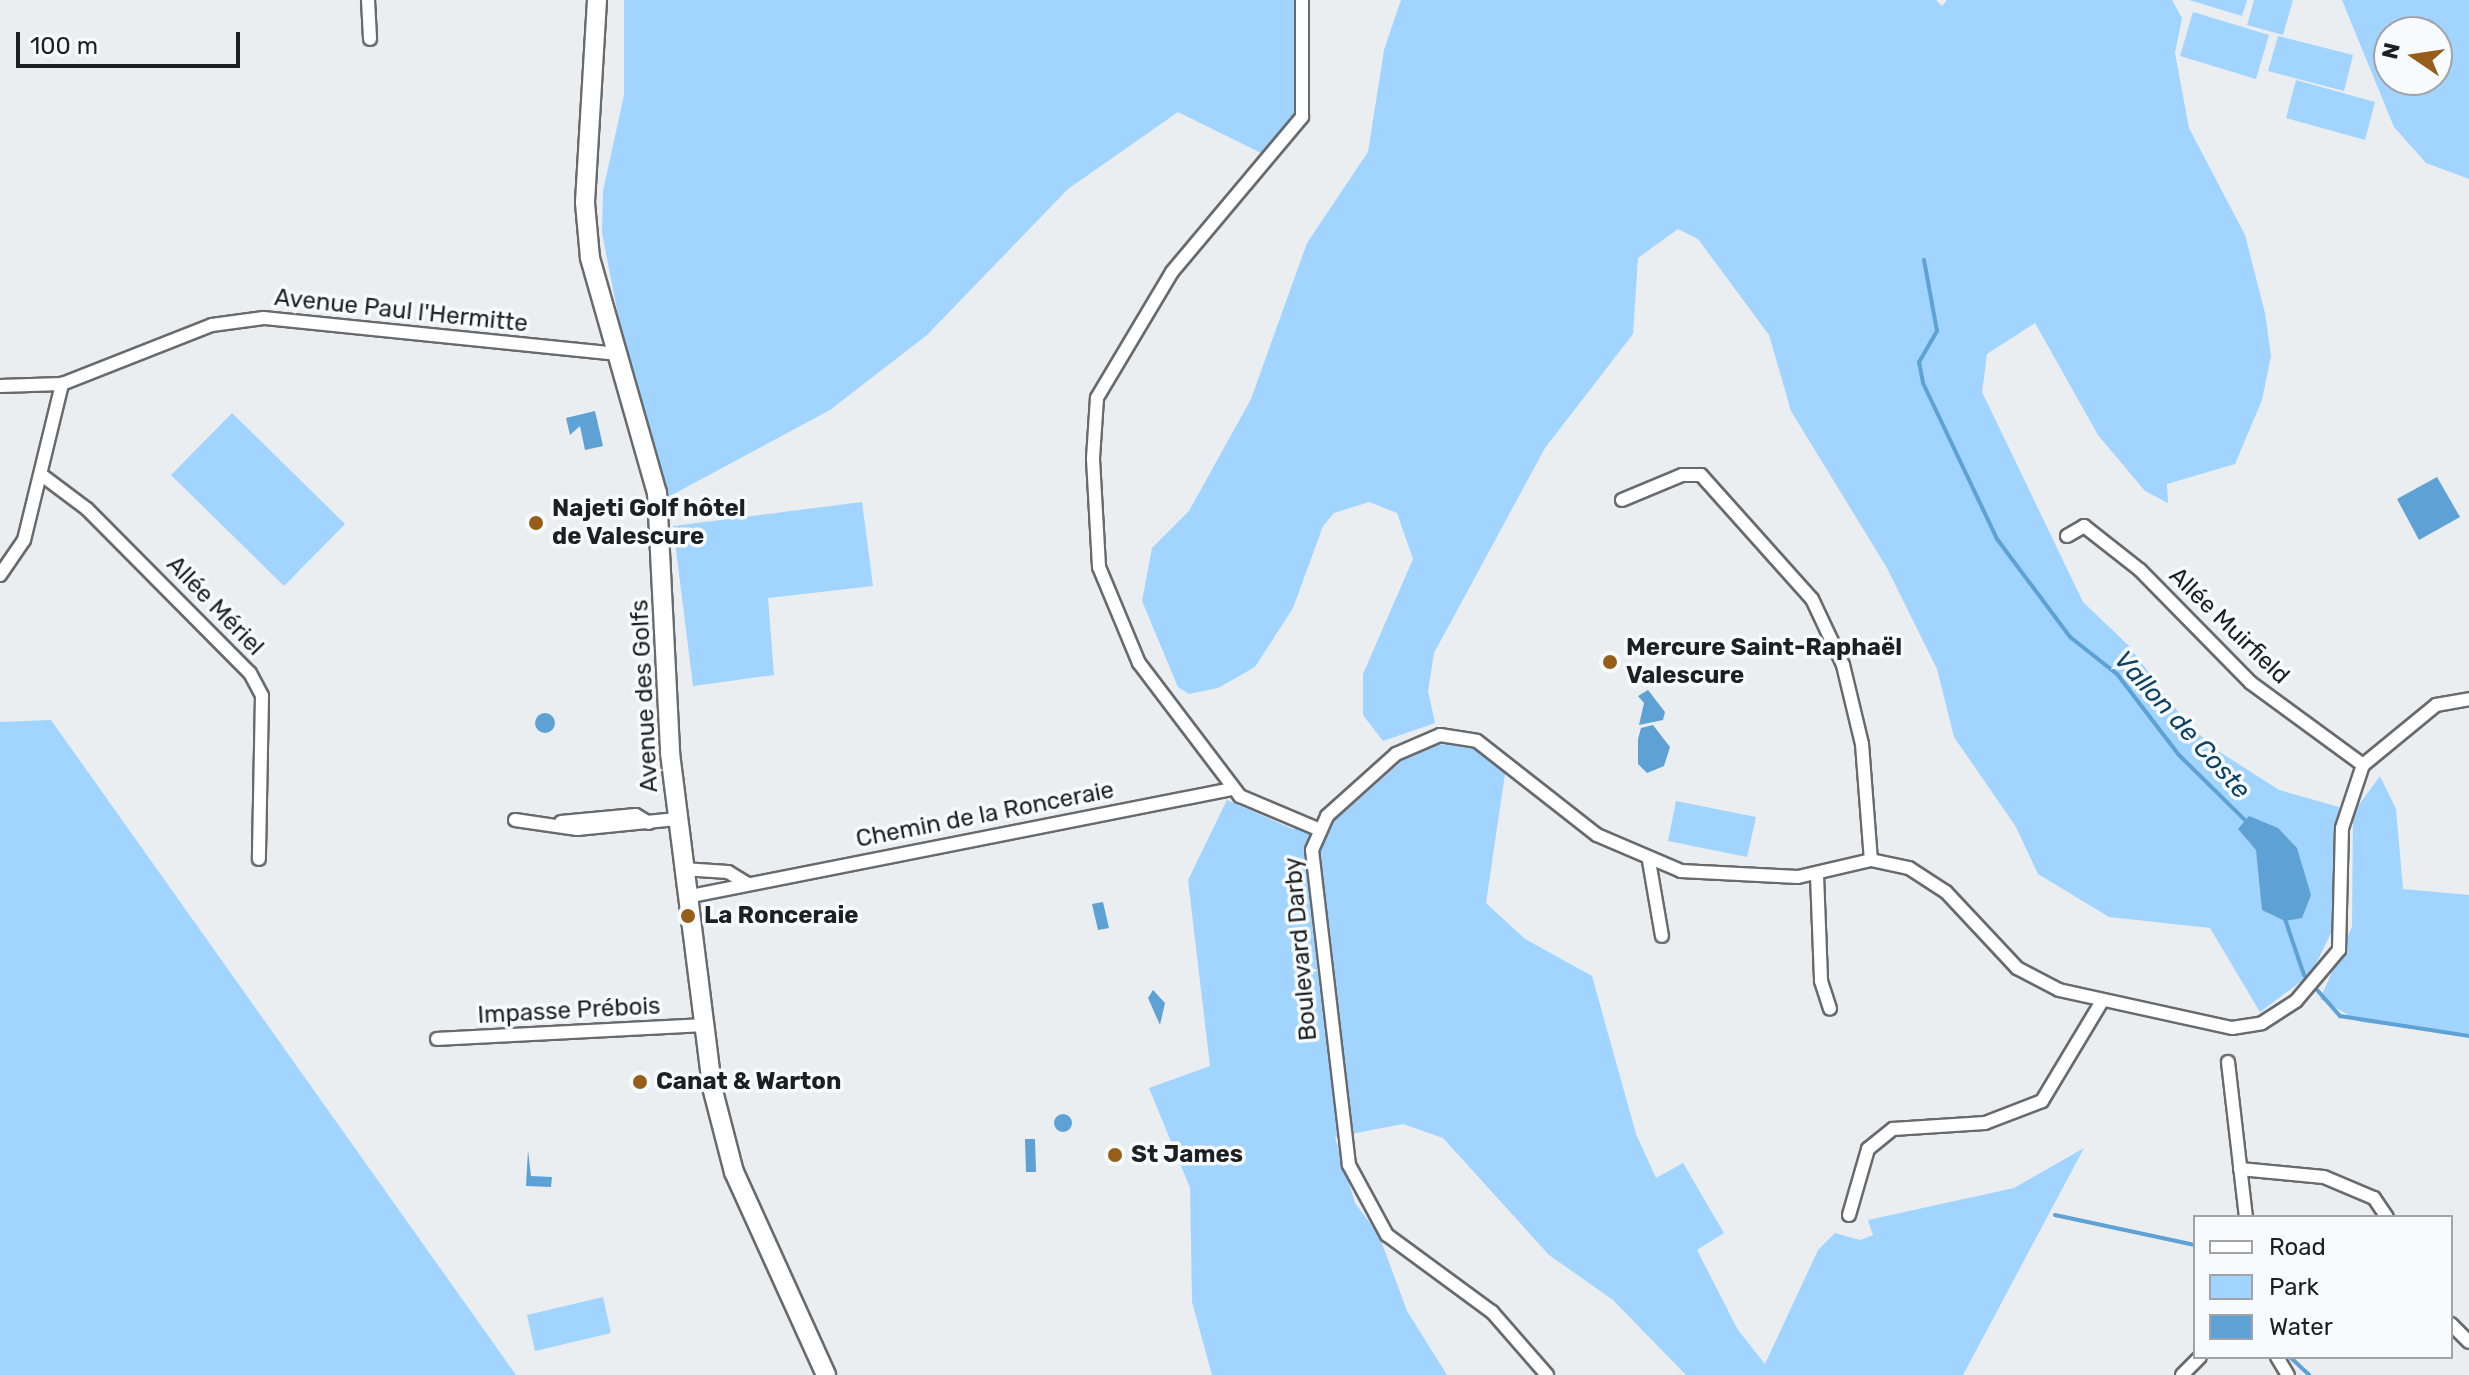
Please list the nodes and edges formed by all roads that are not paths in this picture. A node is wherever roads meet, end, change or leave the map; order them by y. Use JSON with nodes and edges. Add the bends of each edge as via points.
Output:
{"nodes":[{"id":1,"x":368,"y":0,"type":"edge"},
{"id":2,"x":597,"y":0,"type":"edge"},
{"id":3,"x":1302,"y":0,"type":"edge"},
{"id":4,"x":370,"y":39,"type":"dead end"},
{"id":5,"x":617,"y":354,"type":"junction"},
{"id":6,"x":62,"y":384,"type":"junction"},
{"id":7,"x":0,"y":386,"type":"edge"},
{"id":8,"x":43,"y":476,"type":"junction"},
{"id":9,"x":1622,"y":500,"type":"dead end"},
{"id":10,"x":2067,"y":536,"type":"dead end"},
{"id":11,"x":0,"y":575,"type":"edge"},
{"id":12,"x":2469,"y":699,"type":"edge"},
{"id":13,"x":2363,"y":765,"type":"junction"},
{"id":14,"x":1232,"y":789,"type":"junction"},
{"id":15,"x":677,"y":819,"type":"junction"},
{"id":16,"x":515,"y":820,"type":"dead end"},
{"id":17,"x":1318,"y":829,"type":"junction"},
{"id":18,"x":259,"y":859,"type":"dead end"},
{"id":19,"x":1871,"y":860,"type":"junction"},
{"id":20,"x":1649,"y":861,"type":"junction"},
{"id":21,"x":683,"y":869,"type":"junction"},
{"id":22,"x":1817,"y":875,"type":"junction"},
{"id":23,"x":746,"y":883,"type":"junction"},
{"id":24,"x":686,"y":897,"type":"junction"},
{"id":25,"x":1662,"y":936,"type":"dead end"},
{"id":26,"x":2102,"y":1001,"type":"junction"},
{"id":27,"x":1830,"y":1009,"type":"dead end"},
{"id":28,"x":704,"y":1025,"type":"junction"},
{"id":29,"x":437,"y":1039,"type":"dead end"},
{"id":30,"x":2228,"y":1062,"type":"dead end"},
{"id":31,"x":2240,"y":1169,"type":"junction"},
{"id":32,"x":1849,"y":1215,"type":"dead end"},
{"id":33,"x":2246,"y":1215,"type":"edge"},
{"id":34,"x":2386,"y":1215,"type":"edge"},
{"id":35,"x":2453,"y":1326,"type":"edge"},
{"id":36,"x":2469,"y":1342,"type":"edge"},
{"id":37,"x":2198,"y":1359,"type":"edge"},
{"id":38,"x":826,"y":1375,"type":"edge"},
{"id":39,"x":1547,"y":1375,"type":"edge"},
{"id":40,"x":2182,"y":1375,"type":"edge"}],
"edges":[{"from":1,"to":4,"type":"street"},
{"from":2,"to":5,"type":"main road","name":"Avenue des Golfs","via":[[585,203],[590,258]]},
{"from":3,"to":14,"type":"street","via":[[1302,117],[1184,252],[1102,389],[1093,421],[1099,567],[1139,663]]},
{"from":5,"to":6,"type":"street","name":"Avenue Paul l'Hermitte","via":[[264,318],[212,325]]},
{"from":5,"to":15,"type":"main road","name":"Avenue des Golfs","via":[[657,493]]},
{"from":6,"to":7,"type":"street","name":"Avenue Paul l'Hermitte"},
{"from":6,"to":8,"type":"street"},
{"from":8,"to":11,"type":"street","via":[[24,540]]},
{"from":8,"to":18,"type":"street","name":"Allée Mériel","via":[[87,509],[250,673],[262,696]]},
{"from":9,"to":19,"type":"street","via":[[1682,475],[1701,475],[1812,599],[1843,665],[1862,744]]},
{"from":10,"to":13,"type":"street","name":"Allée Muirfield","via":[[2084,526],[2251,683]]},
{"from":12,"to":13,"type":"street","via":[[2436,705]]},
{"from":13,"to":26,"type":"street","via":[[2342,828],[2339,950],[2296,1001],[2262,1023],[2232,1028]]},
{"from":14,"to":17,"type":"street"},
{"from":14,"to":23,"type":"street","name":"Chemin de la Ronceraie"},
{"from":15,"to":16,"type":"street","via":[[649,823],[636,815]]},
{"from":15,"to":21,"type":"main road","name":"Avenue des Golfs"},
{"from":17,"to":20,"type":"street","name":"Boulevard Darby","via":[[1407,746],[1460,736],[1495,753],[1597,835]]},
{"from":17,"to":39,"type":"street","name":"Boulevard Darby","via":[[1315,903],[1341,1122],[1367,1210],[1411,1257],[1492,1312]]},
{"from":19,"to":22,"type":"street","name":"Boulevard Darby"},
{"from":19,"to":26,"type":"street","via":[[1929,879],[2017,968],[2059,990]]},
{"from":20,"to":22,"type":"street","name":"Boulevard Darby","via":[[1720,876]]},
{"from":20,"to":25,"type":"street"},
{"from":21,"to":23,"type":"street","name":"Chemin de la Ronceraie","via":[[728,872]]},
{"from":21,"to":24,"type":"main road","name":"Avenue des Golfs"},
{"from":22,"to":27,"type":"street","via":[[1821,981]]},
{"from":23,"to":24,"type":"street","name":"Chemin de la Ronceraie"},
{"from":24,"to":28,"type":"main road","name":"Avenue des Golfs"},
{"from":26,"to":32,"type":"street","via":[[2042,1101],[1985,1123],[1893,1129],[1868,1149]]},
{"from":28,"to":29,"type":"street","name":"Impasse Prébois"},
{"from":28,"to":38,"type":"main road","name":"Avenue des Golfs","via":[[734,1172]]},
{"from":30,"to":31,"type":"street"},
{"from":31,"to":33,"type":"street"},
{"from":31,"to":34,"type":"street","via":[[2324,1177],[2374,1198]]},
{"from":35,"to":36,"type":"street"},
{"from":37,"to":40,"type":"street"}]}
